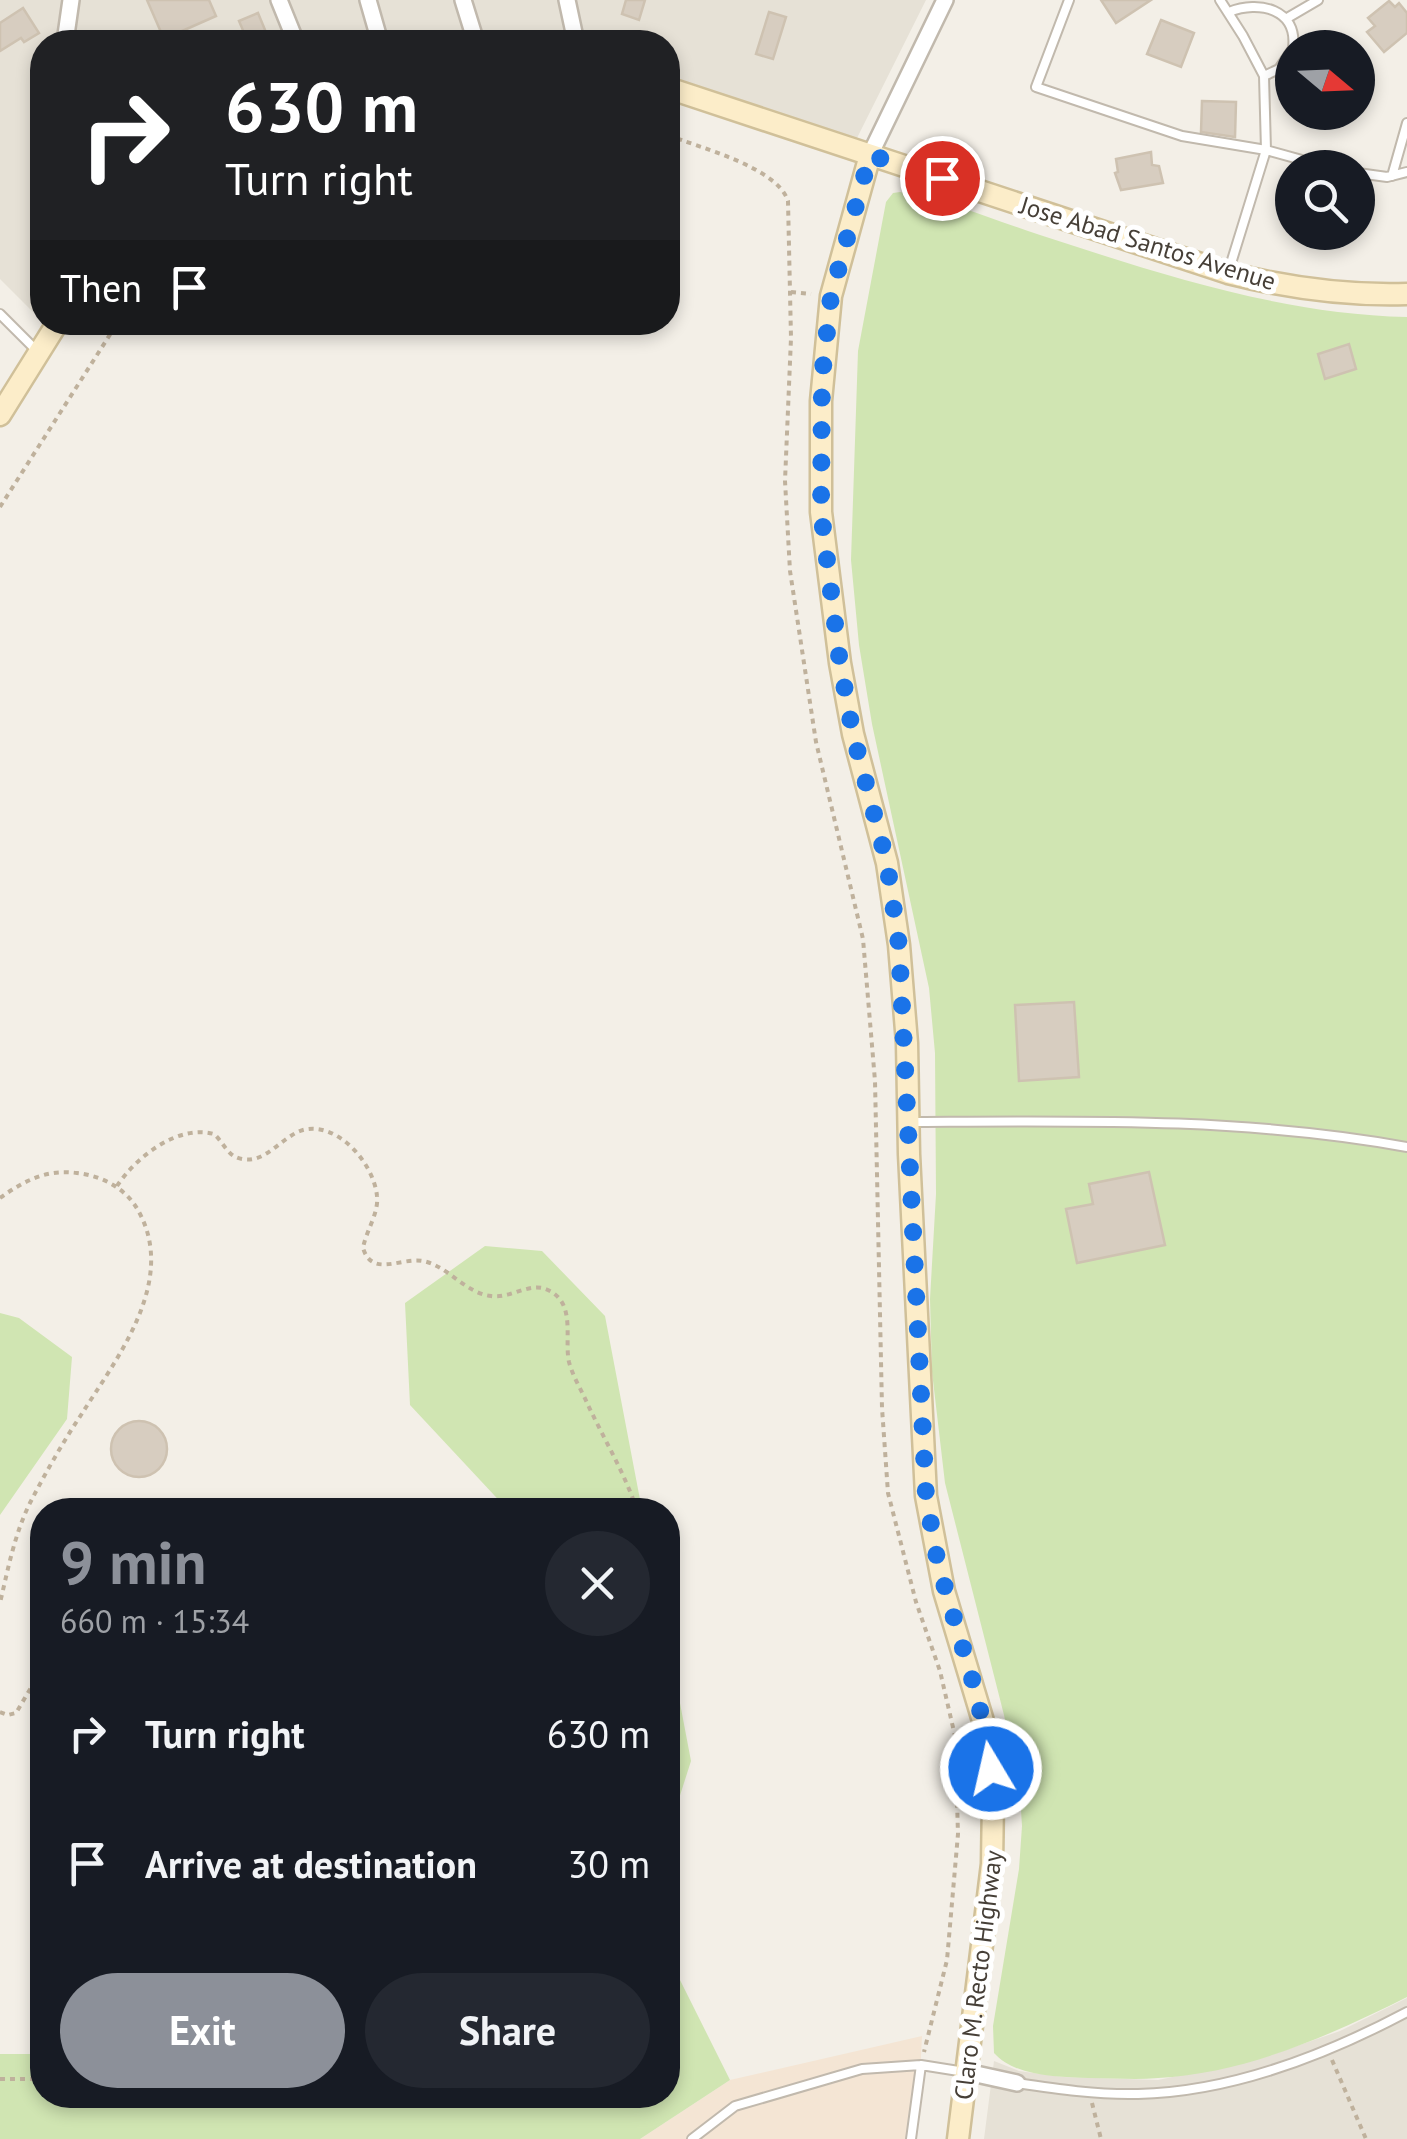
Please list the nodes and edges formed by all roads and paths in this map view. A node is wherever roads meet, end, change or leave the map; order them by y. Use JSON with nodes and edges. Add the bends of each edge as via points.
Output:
{"nodes":[{"id":1,"x":71,"y":0,"type":"edge"},
{"id":2,"x":279,"y":0,"type":"edge"},
{"id":3,"x":368,"y":0,"type":"edge"},
{"id":4,"x":463,"y":0,"type":"edge"},
{"id":5,"x":567,"y":0,"type":"edge"},
{"id":6,"x":944,"y":0,"type":"edge"},
{"id":7,"x":1069,"y":0,"type":"edge"},
{"id":8,"x":1220,"y":0,"type":"edge"},
{"id":9,"x":1318,"y":0,"type":"edge"},
{"id":10,"x":1229,"y":12,"type":"junction"},
{"id":11,"x":1289,"y":17,"type":"junction"},
{"id":12,"x":67,"y":30,"type":"edge"},
{"id":13,"x":291,"y":30,"type":"edge"},
{"id":14,"x":377,"y":30,"type":"edge"},
{"id":15,"x":472,"y":30,"type":"edge"},
{"id":16,"x":573,"y":30,"type":"edge"},
{"id":17,"x":1294,"y":30,"type":"edge"},
{"id":18,"x":1275,"y":71,"type":"edge"},
{"id":19,"x":1264,"y":76,"type":"junction"},
{"id":20,"x":680,"y":92,"type":"edge"},
{"id":21,"x":1407,"y":123,"type":"edge"},
{"id":22,"x":680,"y":140,"type":"edge"},
{"id":23,"x":1266,"y":150,"type":"junction"},
{"id":24,"x":1275,"y":152,"type":"edge"},
{"id":25,"x":870,"y":155,"type":"junction"},
{"id":26,"x":1407,"y":172,"type":"edge"},
{"id":27,"x":1375,"y":174,"type":"edge"},
{"id":28,"x":1392,"y":176,"type":"junction"},
{"id":29,"x":1228,"y":273,"type":"junction"},
{"id":30,"x":789,"y":292,"type":"junction"},
{"id":31,"x":1407,"y":294,"type":"edge"},
{"id":32,"x":831,"y":296,"type":"junction"},
{"id":33,"x":0,"y":314,"type":"edge"},
{"id":34,"x":49,"y":335,"type":"edge"},
{"id":35,"x":110,"y":335,"type":"edge"},
{"id":36,"x":38,"y":352,"type":"junction"},
{"id":37,"x":0,"y":415,"type":"edge"},
{"id":38,"x":0,"y":507,"type":"edge"},
{"id":39,"x":909,"y":1122,"type":"junction"},
{"id":40,"x":1407,"y":1147,"type":"edge"},
{"id":41,"x":117,"y":1186,"type":"junction"},
{"id":42,"x":0,"y":1198,"type":"edge"},
{"id":43,"x":32,"y":1498,"type":"edge"},
{"id":44,"x":631,"y":1498,"type":"edge"},
{"id":45,"x":30,"y":1502,"type":"edge"},
{"id":46,"x":0,"y":1604,"type":"edge"},
{"id":47,"x":30,"y":1690,"type":"edge"},
{"id":48,"x":0,"y":1712,"type":"edge"},
{"id":49,"x":1407,"y":2012,"type":"edge"},
{"id":50,"x":1328,"y":2052,"type":"junction"},
{"id":51,"x":921,"y":2065,"type":"junction"},
{"id":52,"x":967,"y":2072,"type":"junction"},
{"id":53,"x":0,"y":2079,"type":"edge"},
{"id":54,"x":30,"y":2079,"type":"edge"},
{"id":55,"x":1016,"y":2083,"type":"joint"},
{"id":56,"x":1090,"y":2093,"type":"junction"},
{"id":57,"x":692,"y":2139,"type":"edge"},
{"id":58,"x":911,"y":2139,"type":"edge"},
{"id":59,"x":958,"y":2139,"type":"edge"},
{"id":60,"x":1101,"y":2139,"type":"edge"},
{"id":61,"x":1366,"y":2139,"type":"edge"}],
"edges":[{"from":1,"to":12,"type":"street"},
{"from":2,"to":13,"type":"street"},
{"from":3,"to":14,"type":"street"},
{"from":4,"to":15,"type":"street"},
{"from":5,"to":16,"type":"street"},
{"from":6,"to":25,"type":"street"},
{"from":7,"to":23,"type":"lane","via":[[1036,87],[1182,136]]},
{"from":8,"to":10,"type":"lane"},
{"from":9,"to":11,"type":"lane"},
{"from":10,"to":11,"type":"lane","via":[[1262,0]]},
{"from":10,"to":19,"type":"lane"},
{"from":11,"to":17,"type":"lane"},
{"from":18,"to":19,"type":"lane"},
{"from":19,"to":23,"type":"lane"},
{"from":20,"to":25,"type":"main road","name":"Jose Abad Santos Avenue"},
{"from":21,"to":28,"type":"lane"},
{"from":22,"to":30,"type":"path","via":[[780,184],[788,201]]},
{"from":23,"to":24,"type":"lane"},
{"from":23,"to":29,"type":"lane"},
{"from":25,"to":29,"type":"main road","name":"Jose Abad Santos Avenue"},
{"from":25,"to":32,"type":"main road","name":"Claro M. Recto Highway"},
{"from":26,"to":28,"type":"lane"},
{"from":27,"to":28,"type":"lane"},
{"from":29,"to":31,"type":"main road","name":"Jose Abad Santos Avenue","via":[[1360,296]]},
{"from":30,"to":32,"type":"path"},
{"from":30,"to":51,"type":"path","via":[[790,571],[816,742],[863,939],[875,1081],[888,1493],[940,1671],[956,1753],[958,1834],[948,1960]]},
{"from":32,"to":39,"type":"main road","name":"Claro M. Recto Highway","via":[[820,434],[825,563],[853,734],[887,863],[899,945]]},
{"from":33,"to":36,"type":"lane"},
{"from":34,"to":36,"type":"main road"},
{"from":35,"to":38,"type":"path"},
{"from":36,"to":37,"type":"main road"},
{"from":39,"to":40,"type":"lane","via":[[1197,1123]]},
{"from":39,"to":52,"type":"main road","name":"Claro M. Recto Highway","via":[[926,1496],[944,1592],[986,1731],[993,1800],[992,1864]]},
{"from":41,"to":42,"type":"path","via":[[90,1174],[56,1171]]},
{"from":41,"to":43,"type":"path","via":[[133,1201],[148,1235],[151,1263],[143,1304]]},
{"from":41,"to":44,"type":"path","via":[[143,1157],[196,1132],[214,1134],[245,1160],[262,1157],[302,1130],[332,1133],[355,1150],[378,1198],[362,1248],[368,1260],[382,1266],[422,1261],[496,1297],[540,1287],[562,1302],[570,1366]]},
{"from":45,"to":46,"type":"path"},
{"from":47,"to":48,"type":"path","via":[[16,1713]]},
{"from":49,"to":50,"type":"lane"},
{"from":50,"to":56,"type":"lane","via":[[1170,2092]]},
{"from":50,"to":61,"type":"path"},
{"from":51,"to":52,"type":"lane"},
{"from":51,"to":57,"type":"lane","via":[[862,2069],[734,2106]]},
{"from":51,"to":58,"type":"lane"},
{"from":52,"to":55,"type":"street"},
{"from":52,"to":59,"type":"main road","name":"Claro M. Recto Highway"},
{"from":53,"to":54,"type":"path"},
{"from":55,"to":56,"type":"lane"},
{"from":56,"to":60,"type":"path"}]}
